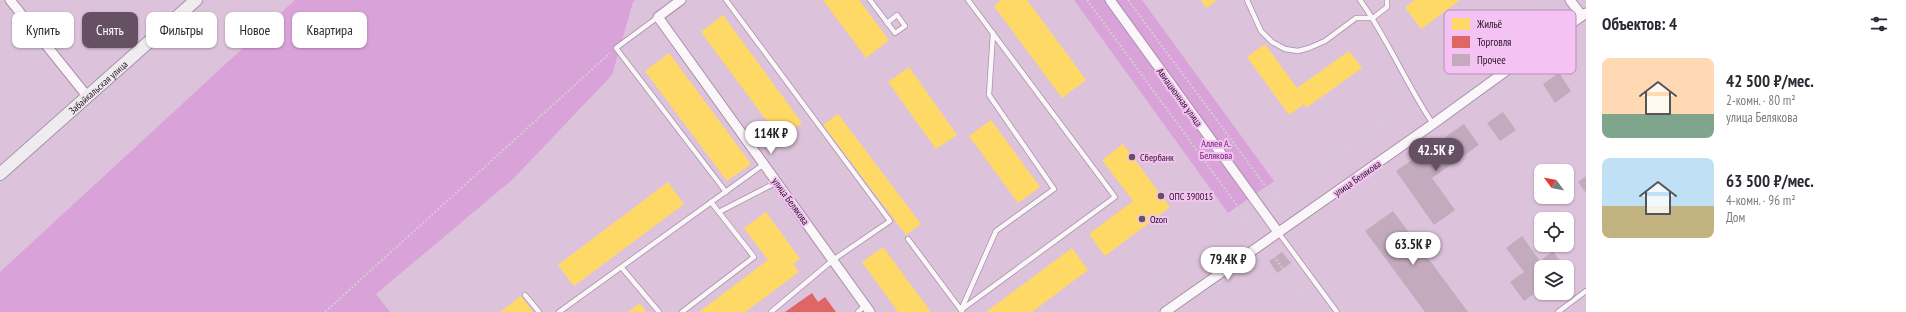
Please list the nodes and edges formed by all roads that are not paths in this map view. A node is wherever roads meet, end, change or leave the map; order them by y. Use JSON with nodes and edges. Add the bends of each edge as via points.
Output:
{"nodes":[{"id":1,"x":10,"y":0,"type":"edge"},
{"id":2,"x":196,"y":0,"type":"edge"},
{"id":3,"x":682,"y":0,"type":"edge"},
{"id":4,"x":726,"y":0,"type":"edge"},
{"id":5,"x":870,"y":0,"type":"edge"},
{"id":6,"x":968,"y":0,"type":"edge"},
{"id":7,"x":1110,"y":0,"type":"edge"},
{"id":8,"x":1247,"y":0,"type":"edge"},
{"id":9,"x":1360,"y":0,"type":"edge"},
{"id":10,"x":1386,"y":0,"type":"edge"},
{"id":11,"x":1570,"y":0,"type":"edge"},
{"id":12,"x":1584,"y":15,"type":"edge"},
{"id":13,"x":658,"y":16,"type":"junction"},
{"id":14,"x":1373,"y":18,"type":"junction"},
{"id":15,"x":887,"y":23,"type":"dead end"},
{"id":16,"x":993,"y":33,"type":"junction"},
{"id":17,"x":1502,"y":74,"type":"edge"},
{"id":18,"x":87,"y":96,"type":"junction"},
{"id":19,"x":1433,"y":124,"type":"junction"},
{"id":20,"x":764,"y":164,"type":"junction"},
{"id":21,"x":0,"y":174,"type":"edge"},
{"id":22,"x":777,"y":182,"type":"junction"},
{"id":23,"x":726,"y":192,"type":"junction"},
{"id":24,"x":711,"y":202,"type":"junction"},
{"id":25,"x":719,"y":212,"type":"junction"},
{"id":26,"x":1278,"y":232,"type":"junction"},
{"id":27,"x":908,"y":239,"type":"dead end"},
{"id":28,"x":833,"y":260,"type":"junction"},
{"id":29,"x":622,"y":268,"type":"junction"},
{"id":30,"x":1586,"y":291,"type":"edge"},
{"id":31,"x":525,"y":295,"type":"dead end"},
{"id":32,"x":868,"y":308,"type":"edge"},
{"id":33,"x":961,"y":311,"type":"edge"},
{"id":34,"x":539,"y":312,"type":"edge"},
{"id":35,"x":559,"y":312,"type":"edge"},
{"id":36,"x":658,"y":312,"type":"edge"},
{"id":37,"x":682,"y":312,"type":"edge"},
{"id":38,"x":772,"y":312,"type":"edge"},
{"id":39,"x":858,"y":312,"type":"edge"},
{"id":40,"x":1165,"y":312,"type":"edge"},
{"id":41,"x":1337,"y":312,"type":"edge"},
{"id":42,"x":1558,"y":312,"type":"edge"}],
"edges":[{"from":1,"to":18,"type":"street"},
{"from":2,"to":18,"type":"street","name":"Забайкальская улица"},
{"from":3,"to":13,"type":"street"},
{"from":4,"to":28,"type":"lane","via":[[890,221]]},
{"from":5,"to":15,"type":"lane"},
{"from":6,"to":16,"type":"lane"},
{"from":7,"to":26,"type":"street","name":"Авиационная улица"},
{"from":8,"to":14,"type":"lane","via":[[1260,31],[1272,42],[1286,49],[1309,48],[1325,41],[1356,18]]},
{"from":9,"to":14,"type":"lane"},
{"from":10,"to":14,"type":"lane","via":[[1387,7]]},
{"from":11,"to":12,"type":"street"},
{"from":13,"to":20,"type":"street","name":"улица Белякова"},
{"from":13,"to":23,"type":"lane","via":[[616,48]]},
{"from":14,"to":19,"type":"lane"},
{"from":16,"to":33,"type":"lane","via":[[989,95],[1054,189],[996,231]]},
{"from":16,"to":33,"type":"lane","via":[[1115,197]]},
{"from":17,"to":19,"type":"street","name":"улица Белякова"},
{"from":18,"to":21,"type":"street","name":"Забайкальская улица"},
{"from":19,"to":26,"type":"street","name":"улица Белякова"},
{"from":20,"to":22,"type":"street","name":"улица Белякова"},
{"from":20,"to":23,"type":"lane"},
{"from":22,"to":25,"type":"lane"},
{"from":22,"to":28,"type":"street","name":"улица Белякова"},
{"from":23,"to":24,"type":"lane"},
{"from":24,"to":25,"type":"lane"},
{"from":24,"to":29,"type":"lane"},
{"from":25,"to":37,"type":"lane","via":[[754,257]]},
{"from":26,"to":40,"type":"street","name":"улица Белякова"},
{"from":26,"to":41,"type":"lane"},
{"from":27,"to":33,"type":"lane"},
{"from":28,"to":32,"type":"street","name":"улица Белякова"},
{"from":28,"to":38,"type":"lane"},
{"from":29,"to":35,"type":"lane"},
{"from":29,"to":36,"type":"lane"},
{"from":30,"to":42,"type":"lane"},
{"from":31,"to":34,"type":"lane"},
{"from":32,"to":39,"type":"lane"}]}
